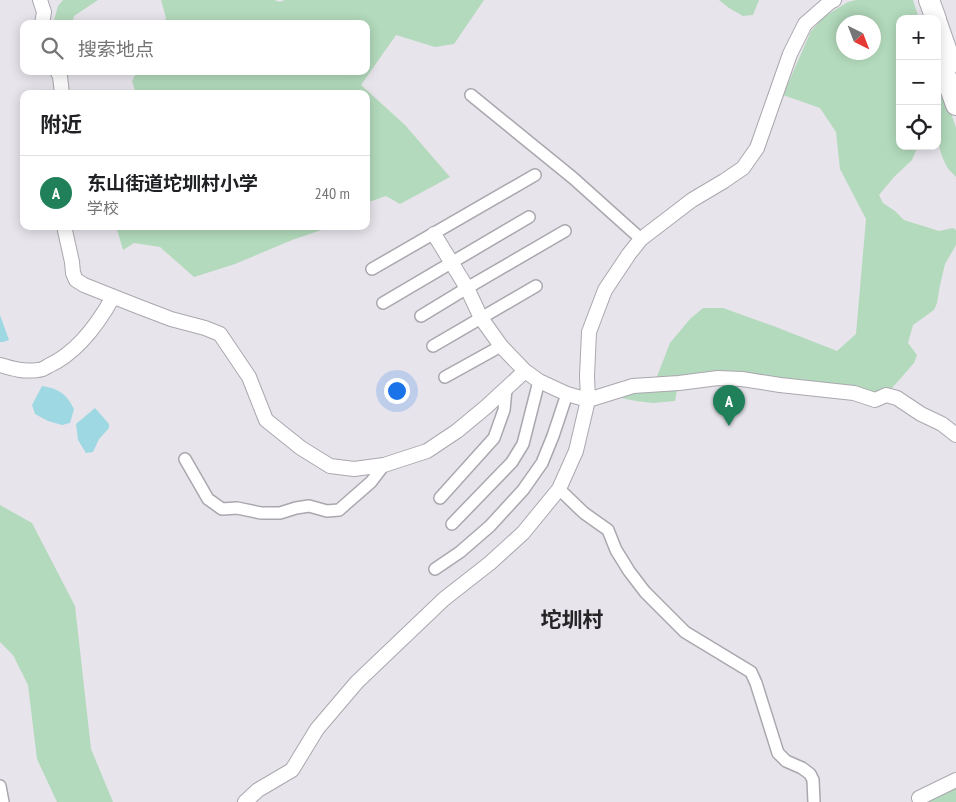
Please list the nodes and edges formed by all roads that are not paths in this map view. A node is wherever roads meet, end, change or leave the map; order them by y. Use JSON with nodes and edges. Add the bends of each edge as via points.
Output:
{"nodes":[{"id":1,"x":40,"y":0,"type":"edge"},
{"id":2,"x":834,"y":0,"type":"edge"},
{"id":3,"x":920,"y":0,"type":"edge"},
{"id":4,"x":929,"y":0,"type":"edge"},
{"id":5,"x":925,"y":15,"type":"edge"},
{"id":6,"x":935,"y":15,"type":"edge"},
{"id":7,"x":43,"y":20,"type":"edge"},
{"id":8,"x":941,"y":34,"type":"edge"},
{"id":9,"x":940,"y":60,"type":"edge"},
{"id":10,"x":59,"y":75,"type":"edge"},
{"id":11,"x":956,"y":76,"type":"edge"},
{"id":12,"x":62,"y":90,"type":"edge"},
{"id":13,"x":471,"y":95,"type":"dead end"},
{"id":14,"x":956,"y":104,"type":"edge"},
{"id":15,"x":534,"y":175,"type":"dead end"},
{"id":16,"x":529,"y":217,"type":"dead end"},
{"id":17,"x":65,"y":230,"type":"edge"},
{"id":18,"x":564,"y":231,"type":"dead end"},
{"id":19,"x":434,"y":234,"type":"junction"},
{"id":20,"x":641,"y":239,"type":"junction"},
{"id":21,"x":451,"y":263,"type":"junction"},
{"id":22,"x":372,"y":269,"type":"dead end"},
{"id":23,"x":536,"y":286,"type":"dead end"},
{"id":24,"x":467,"y":288,"type":"junction"},
{"id":25,"x":113,"y":297,"type":"junction"},
{"id":26,"x":383,"y":303,"type":"dead end"},
{"id":27,"x":421,"y":316,"type":"dead end"},
{"id":28,"x":481,"y":318,"type":"junction"},
{"id":29,"x":433,"y":346,"type":"dead end"},
{"id":30,"x":501,"y":346,"type":"junction"},
{"id":31,"x":0,"y":365,"type":"edge"},
{"id":32,"x":525,"y":371,"type":"junction"},
{"id":33,"x":445,"y":377,"type":"dead end"},
{"id":34,"x":538,"y":381,"type":"junction"},
{"id":35,"x":506,"y":389,"type":"junction"},
{"id":36,"x":566,"y":394,"type":"junction"},
{"id":37,"x":588,"y":400,"type":"junction"},
{"id":38,"x":956,"y":434,"type":"edge"},
{"id":39,"x":185,"y":459,"type":"dead end"},
{"id":40,"x":384,"y":465,"type":"junction"},
{"id":41,"x":559,"y":489,"type":"junction"},
{"id":42,"x":440,"y":498,"type":"dead end"},
{"id":43,"x":452,"y":524,"type":"dead end"},
{"id":44,"x":435,"y":569,"type":"dead end"},
{"id":45,"x":956,"y":780,"type":"edge"},
{"id":46,"x":0,"y":786,"type":"edge"},
{"id":47,"x":919,"y":798,"type":"dead end"},
{"id":48,"x":3,"y":802,"type":"edge"},
{"id":49,"x":245,"y":802,"type":"edge"},
{"id":50,"x":814,"y":802,"type":"edge"}],
"edges":[{"from":1,"to":7,"type":"street"},
{"from":2,"to":20,"type":"street","via":[[805,24],[790,54],[757,148],[743,168],[692,200]]},
{"from":3,"to":5,"type":"highway"},
{"from":4,"to":6,"type":"highway"},
{"from":8,"to":11,"type":"highway"},
{"from":9,"to":14,"type":"highway"},
{"from":10,"to":12,"type":"street"},
{"from":13,"to":20,"type":"street","via":[[573,178]]},
{"from":15,"to":19,"type":"street"},
{"from":16,"to":21,"type":"street"},
{"from":17,"to":25,"type":"street","via":[[76,280]]},
{"from":18,"to":24,"type":"street"},
{"from":19,"to":21,"type":"street"},
{"from":19,"to":22,"type":"street"},
{"from":20,"to":37,"type":"street","via":[[605,290],[589,332]]},
{"from":21,"to":24,"type":"street"},
{"from":21,"to":26,"type":"street"},
{"from":23,"to":28,"type":"street"},
{"from":24,"to":27,"type":"street"},
{"from":24,"to":28,"type":"street"},
{"from":25,"to":31,"type":"street","via":[[76,347],[58,362],[39,370],[18,371]]},
{"from":25,"to":40,"type":"street","via":[[220,334],[249,376],[266,420],[330,466],[354,469]]},
{"from":28,"to":29,"type":"street"},
{"from":28,"to":30,"type":"street"},
{"from":30,"to":32,"type":"street"},
{"from":30,"to":33,"type":"street"},
{"from":32,"to":34,"type":"street"},
{"from":32,"to":35,"type":"street"},
{"from":34,"to":36,"type":"street"},
{"from":34,"to":43,"type":"street","via":[[523,444],[512,462]]},
{"from":35,"to":40,"type":"street","via":[[427,451]]},
{"from":35,"to":42,"type":"street","via":[[504,410],[494,438]]},
{"from":36,"to":37,"type":"street"},
{"from":36,"to":44,"type":"street","via":[[542,463],[523,490],[483,532]]},
{"from":37,"to":38,"type":"street","via":[[632,386],[742,378],[854,393],[874,400],[886,395],[897,398]]},
{"from":37,"to":41,"type":"street","via":[[576,452]]},
{"from":39,"to":40,"type":"street","via":[[208,499],[222,509],[237,508],[261,513],[280,513],[309,506],[326,511],[339,510],[371,482]]},
{"from":41,"to":49,"type":"street","via":[[524,533],[444,599],[357,682],[317,729],[292,770],[258,790]]},
{"from":41,"to":50,"type":"street","via":[[608,530],[629,571],[685,632],[751,672],[778,753],[810,774]]},
{"from":45,"to":47,"type":"street"},
{"from":46,"to":48,"type":"street"}]}
